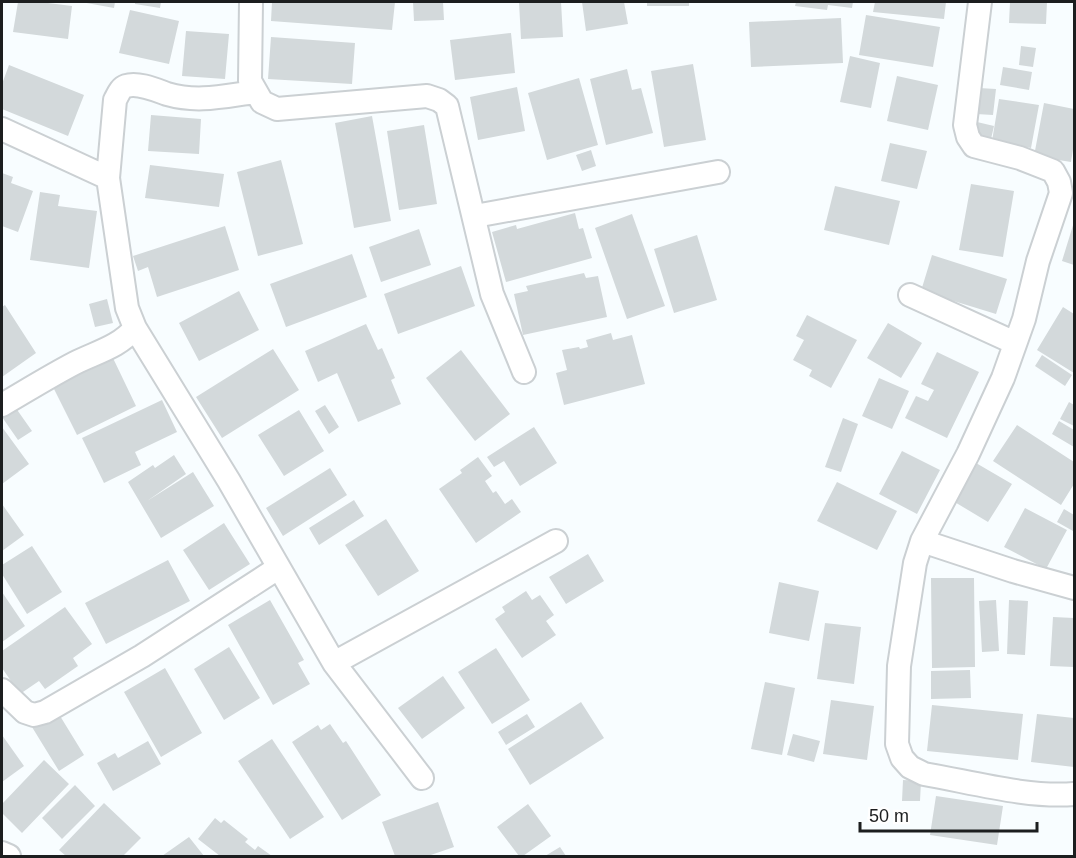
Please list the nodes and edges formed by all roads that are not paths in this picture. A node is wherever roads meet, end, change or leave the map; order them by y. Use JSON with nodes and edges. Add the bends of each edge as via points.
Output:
{"nodes":[{"id":1,"x":251,"y":2,"type":"edge"},
{"id":2,"x":980,"y":2,"type":"edge"},
{"id":3,"x":253,"y":87,"type":"junction"},
{"id":4,"x":2,"y":129,"type":"edge"},
{"id":5,"x":718,"y":172,"type":"dead end"},
{"id":6,"x":108,"y":178,"type":"junction"},
{"id":7,"x":475,"y":216,"type":"junction"},
{"id":8,"x":910,"y":295,"type":"dead end"},
{"id":9,"x":135,"y":328,"type":"junction"},
{"id":10,"x":1015,"y":343,"type":"junction"},
{"id":11,"x":524,"y":372,"type":"dead end"},
{"id":12,"x":2,"y":405,"type":"edge"},
{"id":13,"x":556,"y":541,"type":"dead end"},
{"id":14,"x":922,"y":541,"type":"junction"},
{"id":15,"x":278,"y":568,"type":"junction"},
{"id":16,"x":1074,"y":588,"type":"edge"},
{"id":17,"x":334,"y":663,"type":"junction"},
{"id":18,"x":2,"y":690,"type":"edge"},
{"id":19,"x":422,"y":778,"type":"dead end"},
{"id":20,"x":1074,"y":794,"type":"edge"},
{"id":21,"x":2,"y":853,"type":"edge"},
{"id":22,"x":9,"y":856,"type":"edge"}],
"edges":[{"from":1,"to":3,"type":"street"},
{"from":2,"to":10,"type":"street","via":[[965,125],[968,137],[974,146],[1053,171],[1061,193]]},
{"from":3,"to":6,"type":"street","via":[[209,99],[185,99],[140,86],[123,88],[115,100]]},
{"from":3,"to":7,"type":"street","via":[[262,102],[277,109],[427,96],[440,100],[451,117]]},
{"from":4,"to":6,"type":"street"},
{"from":5,"to":7,"type":"street"},
{"from":6,"to":9,"type":"street","via":[[127,308]]},
{"from":7,"to":11,"type":"street","via":[[492,294]]},
{"from":8,"to":10,"type":"street"},
{"from":9,"to":12,"type":"street","via":[[115,346]]},
{"from":9,"to":15,"type":"street"},
{"from":10,"to":14,"type":"street","via":[[968,454]]},
{"from":13,"to":17,"type":"street"},
{"from":14,"to":16,"type":"street"},
{"from":14,"to":20,"type":"street","via":[[915,562],[899,666],[897,744],[902,758],[924,774],[1055,796]]},
{"from":15,"to":17,"type":"street"},
{"from":15,"to":18,"type":"street","via":[[142,656],[45,712],[25,712]]},
{"from":17,"to":19,"type":"street"},
{"from":21,"to":22,"type":"street"}]}
